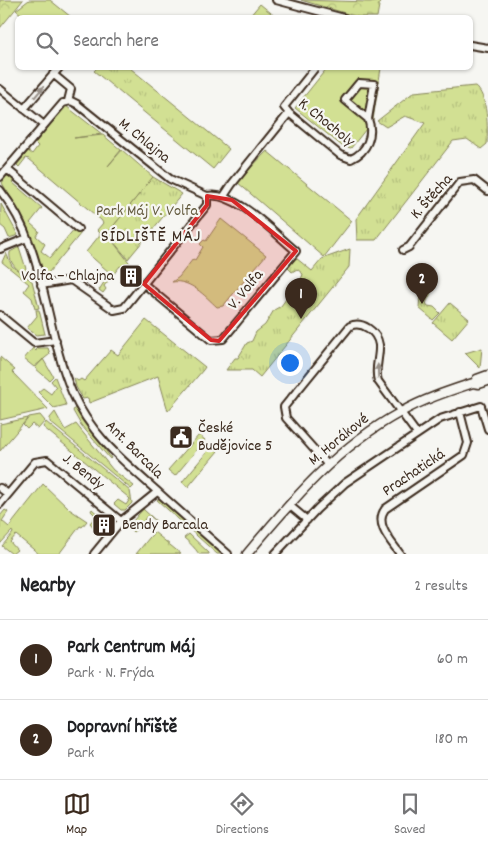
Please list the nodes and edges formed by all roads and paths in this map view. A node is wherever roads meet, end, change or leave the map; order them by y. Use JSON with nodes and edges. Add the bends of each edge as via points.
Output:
{"nodes":[{"id":1,"x":276,"y":0,"type":"edge"},
{"id":2,"x":333,"y":15,"type":"edge"},
{"id":3,"x":473,"y":46,"type":"edge"},
{"id":4,"x":488,"y":48,"type":"edge"},
{"id":5,"x":57,"y":70,"type":"edge"},
{"id":6,"x":313,"y":70,"type":"edge"},
{"id":7,"x":53,"y":74,"type":"junction"},
{"id":8,"x":0,"y":89,"type":"edge"},
{"id":9,"x":68,"y":101,"type":"junction"},
{"id":10,"x":24,"y":109,"type":"junction"},
{"id":11,"x":290,"y":113,"type":"junction"},
{"id":12,"x":368,"y":119,"type":"junction"},
{"id":13,"x":44,"y":125,"type":"junction"},
{"id":14,"x":8,"y":170,"type":"junction"},
{"id":15,"x":0,"y":177,"type":"edge"},
{"id":16,"x":0,"y":190,"type":"edge"},
{"id":17,"x":488,"y":191,"type":"edge"},
{"id":18,"x":207,"y":196,"type":"junction"},
{"id":19,"x":224,"y":196,"type":"junction"},
{"id":20,"x":78,"y":229,"type":"dead end"},
{"id":21,"x":27,"y":238,"type":"junction"},
{"id":22,"x":0,"y":250,"type":"edge"},
{"id":23,"x":403,"y":250,"type":"dead end"},
{"id":24,"x":144,"y":284,"type":"junction"},
{"id":25,"x":41,"y":285,"type":"junction"},
{"id":26,"x":0,"y":315,"type":"edge"},
{"id":27,"x":56,"y":340,"type":"junction"},
{"id":28,"x":488,"y":375,"type":"edge"},
{"id":29,"x":488,"y":381,"type":"edge"},
{"id":30,"x":474,"y":383,"type":"junction"},
{"id":31,"x":402,"y":411,"type":"junction"},
{"id":32,"x":460,"y":412,"type":"junction"},
{"id":33,"x":488,"y":429,"type":"edge"},
{"id":34,"x":417,"y":434,"type":"junction"},
{"id":35,"x":327,"y":464,"type":"junction"},
{"id":36,"x":0,"y":488,"type":"edge"},
{"id":37,"x":157,"y":492,"type":"junction"},
{"id":38,"x":8,"y":494,"type":"junction"},
{"id":39,"x":0,"y":504,"type":"edge"},
{"id":40,"x":289,"y":505,"type":"junction"},
{"id":41,"x":307,"y":520,"type":"junction"},
{"id":42,"x":121,"y":521,"type":"junction"},
{"id":43,"x":94,"y":554,"type":"edge"},
{"id":44,"x":228,"y":554,"type":"edge"},
{"id":45,"x":247,"y":554,"type":"edge"},
{"id":46,"x":275,"y":554,"type":"edge"},
{"id":47,"x":400,"y":554,"type":"edge"}],
"edges":[{"from":1,"to":2,"type":"street"},
{"from":3,"to":4,"type":"street"},
{"from":5,"to":7,"type":"street"},
{"from":6,"to":11,"type":"street","name":"K. Chocholy","via":[[284,107]]},
{"from":7,"to":9,"type":"street","via":[[71,89]]},
{"from":10,"to":7,"type":"street","one_way":true},
{"from":8,"to":10,"type":"street"},
{"from":9,"to":13,"type":"street"},
{"from":9,"to":18,"type":"street","name":"M. Chlajna","via":[[77,104],[170,179]]},
{"from":10,"to":13,"type":"street"},
{"from":11,"to":12,"type":"street","name":"K. Chocholy","via":[[340,155],[351,159],[361,152],[370,136]]},
{"from":11,"to":19,"type":"street"},
{"from":12,"to":12,"type":"street","name":"K. Chocholy","via":[[374,84],[359,83],[345,100]]},
{"from":13,"to":14,"type":"street"},
{"from":14,"to":15,"type":"street"},
{"from":14,"to":20,"type":"street"},
{"from":16,"to":21,"type":"street","name":"Ant. Barcala"},
{"from":17,"to":23,"type":"street","name":"K. Štěcha","via":[[474,180],[460,182],[409,247]]},
{"from":18,"to":19,"type":"street"},
{"from":18,"to":24,"type":"street","via":[[207,205]]},
{"from":19,"to":24,"type":"street","name":"V. Volfa","via":[[239,204],[296,251],[223,339],[210,340]]},
{"from":21,"to":22,"type":"street"},
{"from":21,"to":25,"type":"street","name":"Ant. Barcala"},
{"from":24,"to":25,"type":"street","via":[[124,308],[114,310],[72,280]]},
{"from":25,"to":27,"type":"street","name":"Ant. Barcala"},
{"from":26,"to":27,"type":"street","via":[[34,343]]},
{"from":27,"to":37,"type":"street","name":"Ant. Barcala","via":[[69,385],[90,424],[114,454]]},
{"from":28,"to":30,"type":"street","name":"M. Horákové"},
{"from":29,"to":30,"type":"street","name":"M. Horákové"},
{"from":30,"to":31,"type":"street","name":"M. Horákové"},
{"from":31,"to":34,"type":"street","name":"Prachatická"},
{"from":31,"to":35,"type":"street","name":"M. Horákové","via":[[361,436]]},
{"from":31,"to":35,"type":"street","name":"Prachatická","one_way":true,"via":[[378,381],[379,344],[376,337],[367,327],[356,323],[350,326],[286,402],[283,413]]},
{"from":32,"to":33,"type":"street","name":"Prachatická","via":[[481,406]]},
{"from":32,"to":34,"type":"street","name":"Prachatická","via":[[440,419]]},
{"from":32,"to":47,"type":"street","name":"Prachatická","via":[[468,443],[464,455],[385,509],[380,516],[380,523]]},
{"from":34,"to":41,"type":"street","name":"Prachatická","via":[[346,483]]},
{"from":35,"to":40,"type":"street","name":"M. Horákové"},
{"from":36,"to":38,"type":"street"},
{"from":37,"to":42,"type":"street"},
{"from":37,"to":44,"type":"street","name":"Ant. Barcala"},
{"from":38,"to":39,"type":"street","name":"J. Bendy"},
{"from":38,"to":42,"type":"street","name":"J. Bendy","via":[[35,462],[47,460]]},
{"from":40,"to":41,"type":"street"},
{"from":40,"to":45,"type":"street","name":"M. Horákové"},
{"from":41,"to":46,"type":"street","name":"Prachatická"},
{"from":42,"to":43,"type":"street"}]}
